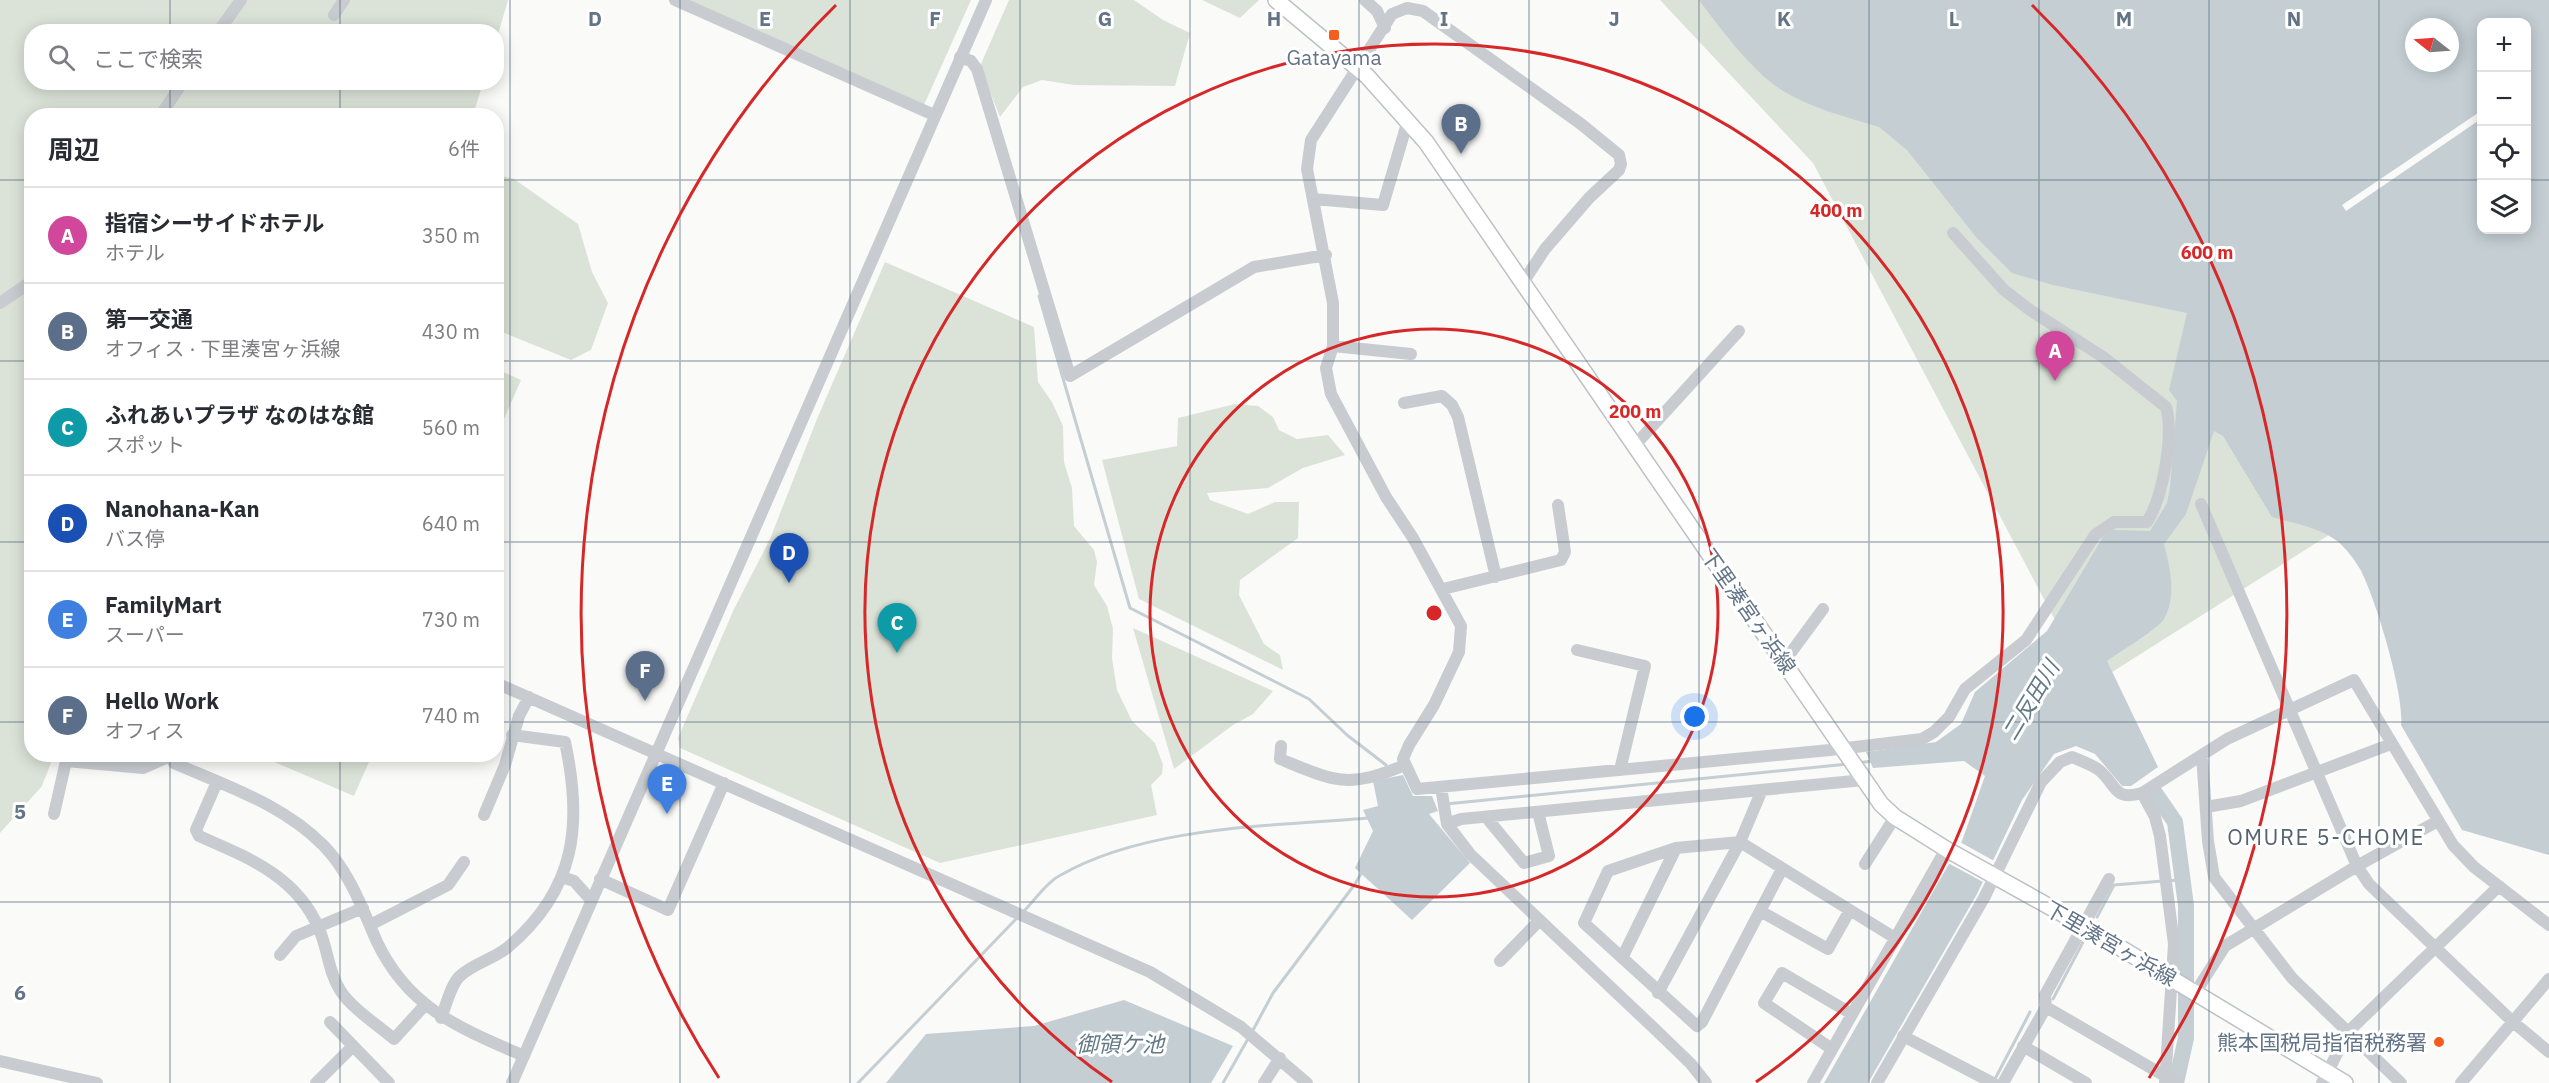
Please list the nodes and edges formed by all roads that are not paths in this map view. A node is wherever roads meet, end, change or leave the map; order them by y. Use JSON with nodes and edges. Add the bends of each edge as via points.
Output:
{"nodes":[{"id":1,"x":241,"y":0,"type":"edge"},
{"id":2,"x":344,"y":0,"type":"edge"},
{"id":3,"x":675,"y":0,"type":"edge"},
{"id":4,"x":986,"y":0,"type":"edge"},
{"id":5,"x":1276,"y":0,"type":"edge"},
{"id":6,"x":1365,"y":0,"type":"edge"},
{"id":7,"x":334,"y":15,"type":"dead end"},
{"id":8,"x":224,"y":24,"type":"edge"},
{"id":9,"x":1384,"y":28,"type":"junction"},
{"id":10,"x":960,"y":57,"type":"junction"},
{"id":11,"x":1358,"y":67,"type":"junction"},
{"id":12,"x":178,"y":90,"type":"edge"},
{"id":13,"x":165,"y":108,"type":"edge"},
{"id":14,"x":934,"y":115,"type":"junction"},
{"id":15,"x":1408,"y":120,"type":"junction"},
{"id":16,"x":1314,"y":199,"type":"junction"},
{"id":17,"x":1953,"y":233,"type":"dead end"},
{"id":18,"x":1326,"y":255,"type":"junction"},
{"id":19,"x":1524,"y":281,"type":"junction"},
{"id":20,"x":24,"y":286,"type":"edge"},
{"id":21,"x":0,"y":303,"type":"edge"},
{"id":22,"x":1739,"y":331,"type":"dead end"},
{"id":23,"x":1333,"y":346,"type":"junction"},
{"id":24,"x":1411,"y":354,"type":"dead end"},
{"id":25,"x":1404,"y":403,"type":"dead end"},
{"id":26,"x":1636,"y":444,"type":"junction"},
{"id":27,"x":2201,"y":504,"type":"dead end"},
{"id":28,"x":1558,"y":506,"type":"dead end"},
{"id":29,"x":1496,"y":578,"type":"junction"},
{"id":30,"x":1443,"y":589,"type":"junction"},
{"id":31,"x":1823,"y":609,"type":"dead end"},
{"id":32,"x":1577,"y":650,"type":"dead end"},
{"id":33,"x":1784,"y":662,"type":"junction"},
{"id":34,"x":504,"y":686,"type":"edge"},
{"id":35,"x":529,"y":697,"type":"junction"},
{"id":36,"x":2288,"y":709,"type":"junction"},
{"id":37,"x":512,"y":735,"type":"junction"},
{"id":38,"x":2391,"y":744,"type":"junction"},
{"id":39,"x":1281,"y":746,"type":"dead end"},
{"id":40,"x":1844,"y":749,"type":"junction"},
{"id":41,"x":656,"y":753,"type":"junction"},
{"id":42,"x":2202,"y":755,"type":"junction"},
{"id":43,"x":66,"y":762,"type":"edge"},
{"id":44,"x":77,"y":762,"type":"edge"},
{"id":45,"x":156,"y":762,"type":"edge"},
{"id":46,"x":173,"y":762,"type":"edge"},
{"id":47,"x":1405,"y":765,"type":"junction"},
{"id":48,"x":1620,"y":771,"type":"junction"},
{"id":49,"x":2319,"y":773,"type":"junction"},
{"id":50,"x":1864,"y":780,"type":"junction"},
{"id":51,"x":218,"y":782,"type":"junction"},
{"id":52,"x":724,"y":783,"type":"junction"},
{"id":53,"x":1441,"y":789,"type":"junction"},
{"id":54,"x":1762,"y":790,"type":"junction"},
{"id":55,"x":2142,"y":793,"type":"junction"},
{"id":56,"x":2206,"y":807,"type":"junction"},
{"id":57,"x":1538,"y":812,"type":"junction"},
{"id":58,"x":54,"y":814,"type":"dead end"},
{"id":59,"x":484,"y":815,"type":"dead end"},
{"id":60,"x":1486,"y":817,"type":"junction"},
{"id":61,"x":1895,"y":817,"type":"junction"},
{"id":62,"x":1446,"y":819,"type":"junction"},
{"id":63,"x":2436,"y":822,"type":"junction"},
{"id":64,"x":1740,"y":842,"type":"junction"},
{"id":65,"x":1676,"y":848,"type":"junction"},
{"id":66,"x":1946,"y":849,"type":"junction"},
{"id":67,"x":464,"y":862,"type":"dead end"},
{"id":68,"x":1865,"y":864,"type":"dead end"},
{"id":69,"x":2357,"y":866,"type":"junction"},
{"id":70,"x":1782,"y":869,"type":"junction"},
{"id":71,"x":1992,"y":874,"type":"junction"},
{"id":72,"x":562,"y":877,"type":"junction"},
{"id":73,"x":600,"y":879,"type":"junction"},
{"id":74,"x":2109,"y":879,"type":"dead end"},
{"id":75,"x":2499,"y":886,"type":"junction"},
{"id":76,"x":591,"y":900,"type":"junction"},
{"id":77,"x":363,"y":908,"type":"junction"},
{"id":78,"x":1850,"y":910,"type":"junction"},
{"id":79,"x":1760,"y":911,"type":"junction"},
{"id":80,"x":1540,"y":920,"type":"junction"},
{"id":81,"x":370,"y":925,"type":"junction"},
{"id":82,"x":2549,"y":925,"type":"edge"},
{"id":83,"x":2084,"y":926,"type":"junction"},
{"id":84,"x":319,"y":927,"type":"junction"},
{"id":85,"x":2255,"y":927,"type":"junction"},
{"id":86,"x":1895,"y":938,"type":"junction"},
{"id":87,"x":2434,"y":949,"type":"junction"},
{"id":88,"x":280,"y":955,"type":"dead end"},
{"id":89,"x":1622,"y":958,"type":"junction"},
{"id":90,"x":1500,"y":961,"type":"dead end"},
{"id":91,"x":2172,"y":979,"type":"junction"},
{"id":92,"x":2549,"y":979,"type":"edge"},
{"id":93,"x":2193,"y":992,"type":"junction"},
{"id":94,"x":1658,"y":993,"type":"junction"},
{"id":95,"x":425,"y":1005,"type":"junction"},
{"id":96,"x":2046,"y":1007,"type":"junction"},
{"id":97,"x":1852,"y":1014,"type":"junction"},
{"id":98,"x":441,"y":1018,"type":"junction"},
{"id":99,"x":330,"y":1022,"type":"dead end"},
{"id":100,"x":2513,"y":1022,"type":"junction"},
{"id":101,"x":2348,"y":1032,"type":"junction"},
{"id":102,"x":1903,"y":1036,"type":"junction"},
{"id":103,"x":353,"y":1046,"type":"junction"},
{"id":104,"x":2023,"y":1046,"type":"junction"},
{"id":105,"x":1832,"y":1049,"type":"junction"},
{"id":106,"x":2549,"y":1052,"type":"edge"},
{"id":107,"x":524,"y":1056,"type":"junction"},
{"id":108,"x":1280,"y":1058,"type":"junction"},
{"id":109,"x":0,"y":1060,"type":"edge"},
{"id":110,"x":2324,"y":1078,"type":"edge"},
{"id":111,"x":2170,"y":1081,"type":"edge"},
{"id":112,"x":97,"y":1083,"type":"edge"},
{"id":113,"x":316,"y":1083,"type":"edge"},
{"id":114,"x":389,"y":1083,"type":"edge"},
{"id":115,"x":512,"y":1083,"type":"edge"},
{"id":116,"x":1264,"y":1083,"type":"edge"},
{"id":117,"x":1307,"y":1083,"type":"edge"},
{"id":118,"x":1706,"y":1083,"type":"edge"},
{"id":119,"x":1813,"y":1083,"type":"edge"},
{"id":120,"x":1877,"y":1083,"type":"edge"},
{"id":121,"x":1995,"y":1083,"type":"edge"},
{"id":122,"x":2086,"y":1083,"type":"edge"},
{"id":123,"x":2345,"y":1083,"type":"edge"},
{"id":124,"x":2401,"y":1083,"type":"edge"},
{"id":125,"x":2461,"y":1083,"type":"edge"}],
"edges":[{"from":1,"to":8,"type":"street"},
{"from":2,"to":7,"type":"street"},
{"from":3,"to":14,"type":"street"},
{"from":4,"to":10,"type":"street"},
{"from":5,"to":11,"type":"main road","name":"下里湊宮ヶ浜線"},
{"from":6,"to":9,"type":"street","via":[[1377,11]]},
{"from":9,"to":11,"type":"street"},
{"from":9,"to":19,"type":"street","via":[[1392,14],[1418,8],[1470,42],[1619,155],[1618,170],[1545,249]]},
{"from":10,"to":14,"type":"street"},
{"from":10,"to":18,"type":"street","via":[[978,69],[1070,376],[1254,267]]},
{"from":11,"to":15,"type":"main road","name":"下里湊宮ヶ浜線"},
{"from":11,"to":16,"type":"street","via":[[1311,140],[1307,169]]},
{"from":12,"to":13,"type":"street"},
{"from":14,"to":41,"type":"street"},
{"from":15,"to":16,"type":"street","via":[[1383,205]]},
{"from":15,"to":19,"type":"main road","name":"下里湊宮ヶ浜線"},
{"from":16,"to":18,"type":"street"},
{"from":17,"to":40,"type":"street","via":[[2004,290],[2103,357],[2166,407],[2163,486],[2147,522],[2114,522],[2095,535],[2026,640],[1965,688],[1949,717],[1934,732],[1922,739]]},
{"from":18,"to":23,"type":"street","via":[[1333,303]]},
{"from":19,"to":26,"type":"main road","name":"下里湊宮ヶ浜線"},
{"from":20,"to":21,"type":"street"},
{"from":22,"to":26,"type":"street"},
{"from":23,"to":24,"type":"street"},
{"from":23,"to":30,"type":"street","via":[[1326,368],[1331,394],[1386,497]]},
{"from":25,"to":29,"type":"street","via":[[1442,396],[1452,405],[1471,466]]},
{"from":26,"to":33,"type":"main road","name":"下里湊宮ヶ浜線"},
{"from":27,"to":36,"type":"street"},
{"from":28,"to":29,"type":"street","via":[[1565,552],[1561,560]]},
{"from":29,"to":30,"type":"street"},
{"from":30,"to":47,"type":"street","via":[[1461,626],[1459,652],[1434,705],[1409,745],[1403,759]]},
{"from":31,"to":33,"type":"street"},
{"from":32,"to":48,"type":"street","via":[[1645,666]]},
{"from":33,"to":40,"type":"main road","name":"下里湊宮ヶ浜線"},
{"from":34,"to":35,"type":"street"},
{"from":35,"to":37,"type":"street"},
{"from":35,"to":41,"type":"street"},
{"from":36,"to":38,"type":"street","via":[[2354,680]]},
{"from":36,"to":42,"type":"street"},
{"from":36,"to":49,"type":"street"},
{"from":37,"to":59,"type":"street","via":[[505,765]]},
{"from":37,"to":72,"type":"street","via":[[565,742],[574,783],[575,821]]},
{"from":38,"to":49,"type":"street"},
{"from":38,"to":63,"type":"street"},
{"from":39,"to":47,"type":"street","via":[[1280,759],[1342,781],[1372,779]]},
{"from":40,"to":48,"type":"street"},
{"from":40,"to":50,"type":"main road","name":"下里湊宮ヶ浜線"},
{"from":41,"to":52,"type":"street"},
{"from":41,"to":73,"type":"street"},
{"from":42,"to":55,"type":"street"},
{"from":42,"to":56,"type":"street"},
{"from":43,"to":58,"type":"street"},
{"from":44,"to":45,"type":"street","via":[[143,768]]},
{"from":46,"to":51,"type":"street"},
{"from":47,"to":53,"type":"street","via":[[1417,789]]},
{"from":48,"to":53,"type":"street"},
{"from":49,"to":56,"type":"street","via":[[2241,801]]},
{"from":49,"to":69,"type":"street"},
{"from":50,"to":54,"type":"street"},
{"from":50,"to":61,"type":"main road","name":"下里湊宮ヶ浜線"},
{"from":51,"to":77,"type":"street","via":[[277,809],[311,833],[341,866]]},
{"from":51,"to":84,"type":"street","via":[[196,830],[199,836],[272,871],[301,898]]},
{"from":52,"to":73,"type":"street","via":[[668,910]]},
{"from":52,"to":108,"type":"street","via":[[1150,972],[1241,1027]]},
{"from":53,"to":62,"type":"street"},
{"from":54,"to":57,"type":"street"},
{"from":54,"to":64,"type":"street"},
{"from":55,"to":71,"type":"street","via":[[2127,797],[2119,794],[2100,771],[2072,757],[2066,758],[2041,782]]},
{"from":55,"to":91,"type":"street","via":[[2155,818],[2166,881],[2174,945]]},
{"from":56,"to":85,"type":"street","via":[[2214,877]]},
{"from":57,"to":60,"type":"street"},
{"from":57,"to":60,"type":"street","via":[[1549,856],[1524,863]]},
{"from":60,"to":62,"type":"street"},
{"from":61,"to":66,"type":"main road","name":"下里湊宮ヶ浜線"},
{"from":61,"to":68,"type":"street"},
{"from":62,"to":80,"type":"street","via":[[1470,854]]},
{"from":63,"to":69,"type":"street"},
{"from":63,"to":75,"type":"street","via":[[2452,845]]},
{"from":64,"to":65,"type":"street"},
{"from":64,"to":70,"type":"street"},
{"from":64,"to":94,"type":"street"},
{"from":65,"to":89,"type":"street"},
{"from":65,"to":89,"type":"street","via":[[1608,871],[1584,923]]},
{"from":66,"to":71,"type":"main road","name":"下里湊宮ヶ浜線"},
{"from":66,"to":86,"type":"street"},
{"from":67,"to":81,"type":"street","via":[[448,885]]},
{"from":69,"to":85,"type":"street"},
{"from":69,"to":87,"type":"street","via":[[2369,884]]},
{"from":70,"to":78,"type":"street"},
{"from":70,"to":79,"type":"street"},
{"from":71,"to":83,"type":"main road","name":"下里湊宮ヶ浜線"},
{"from":71,"to":102,"type":"street"},
{"from":72,"to":76,"type":"street","via":[[574,881]]},
{"from":72,"to":98,"type":"street","via":[[528,931],[502,952],[459,977]]},
{"from":73,"to":76,"type":"street"},
{"from":74,"to":83,"type":"street"},
{"from":75,"to":82,"type":"street"},
{"from":75,"to":87,"type":"street"},
{"from":76,"to":107,"type":"street"},
{"from":77,"to":81,"type":"street"},
{"from":77,"to":84,"type":"street"},
{"from":78,"to":79,"type":"street","via":[[1828,949]]},
{"from":78,"to":86,"type":"street"},
{"from":79,"to":94,"type":"street","via":[[1702,1022],[1697,1026]]},
{"from":80,"to":90,"type":"street"},
{"from":80,"to":118,"type":"street","via":[[1691,1064]]},
{"from":81,"to":95,"type":"street","via":[[389,963]]},
{"from":83,"to":91,"type":"main road","name":"下里湊宮ヶ浜線"},
{"from":83,"to":96,"type":"street","via":[[2045,995]]},
{"from":84,"to":88,"type":"street","via":[[296,936]]},
{"from":84,"to":95,"type":"street","via":[[333,978],[341,992],[394,1040]]},
{"from":85,"to":93,"type":"street","via":[[2225,946]]},
{"from":85,"to":101,"type":"street","via":[[2292,978]]},
{"from":86,"to":97,"type":"street"},
{"from":87,"to":100,"type":"street"},
{"from":87,"to":101,"type":"street"},
{"from":89,"to":94,"type":"street"},
{"from":91,"to":93,"type":"main road","name":"下里湊宮ヶ浜線"},
{"from":91,"to":111,"type":"street"},
{"from":92,"to":100,"type":"street"},
{"from":93,"to":110,"type":"main road","name":"下里湊宮ヶ浜線"},
{"from":95,"to":98,"type":"street"},
{"from":96,"to":104,"type":"street"},
{"from":96,"to":111,"type":"street"},
{"from":97,"to":105,"type":"street"},
{"from":97,"to":105,"type":"street","via":[[1782,973],[1764,1003]]},
{"from":98,"to":107,"type":"street"},
{"from":99,"to":103,"type":"street"},
{"from":100,"to":106,"type":"street"},
{"from":100,"to":125,"type":"street"},
{"from":101,"to":110,"type":"street"},
{"from":101,"to":124,"type":"street"},
{"from":102,"to":120,"type":"street"},
{"from":102,"to":121,"type":"street"},
{"from":103,"to":113,"type":"street"},
{"from":103,"to":114,"type":"street"},
{"from":104,"to":121,"type":"street"},
{"from":104,"to":122,"type":"street"},
{"from":105,"to":119,"type":"street"},
{"from":107,"to":115,"type":"street"},
{"from":108,"to":116,"type":"street"},
{"from":108,"to":117,"type":"street"},
{"from":109,"to":112,"type":"street"},
{"from":110,"to":123,"type":"main road","name":"下里湊宮ヶ浜線"}]}
